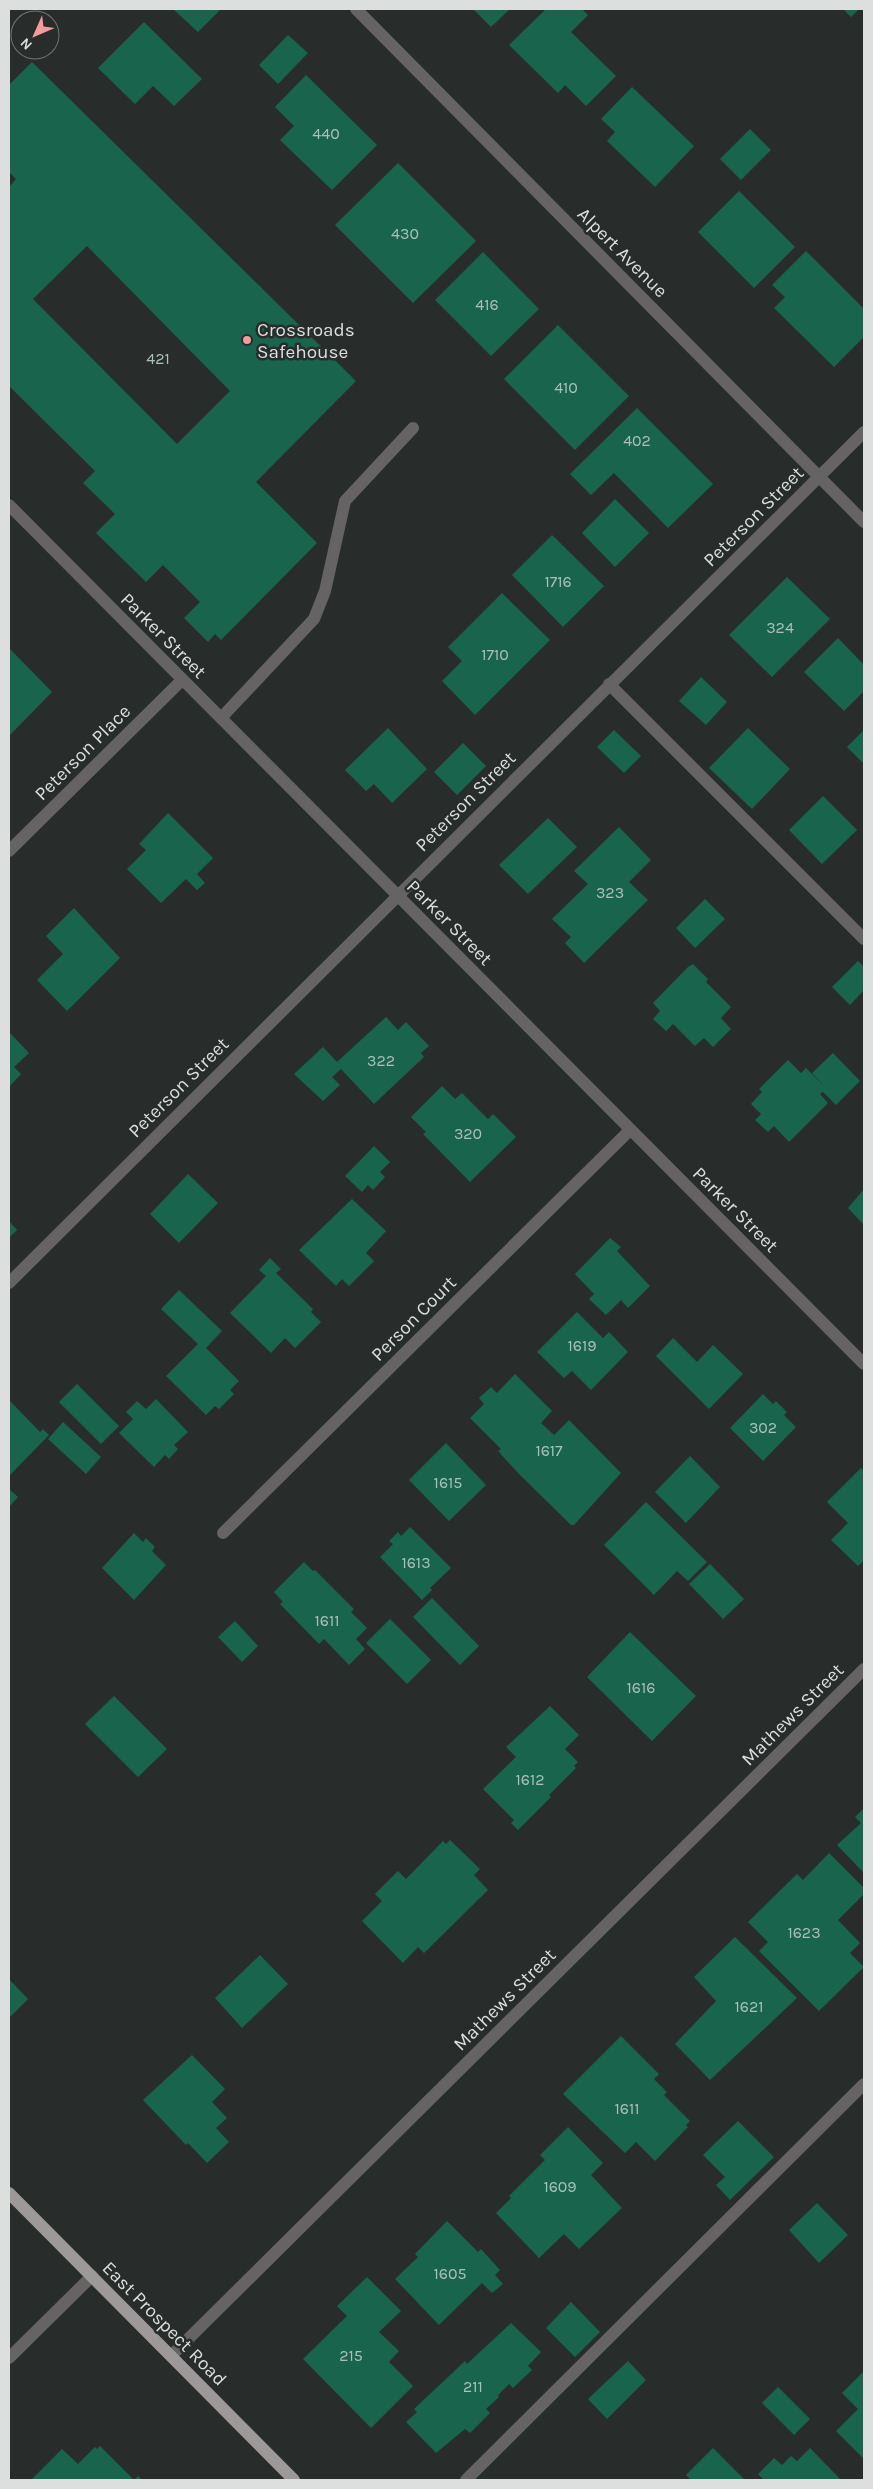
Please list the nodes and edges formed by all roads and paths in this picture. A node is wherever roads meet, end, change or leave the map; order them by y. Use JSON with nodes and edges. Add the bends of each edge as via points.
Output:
{"nodes":[{"id":1,"x":356,"y":9,"type":"edge"},
{"id":2,"x":413,"y":428,"type":"dead end"},
{"id":3,"x":864,"y":432,"type":"edge"},
{"id":4,"x":819,"y":477,"type":"junction"},
{"id":5,"x":9,"y":506,"type":"edge"},
{"id":6,"x":864,"y":522,"type":"edge"},
{"id":7,"x":182,"y":680,"type":"junction"},
{"id":8,"x":609,"y":684,"type":"junction"},
{"id":9,"x":220,"y":718,"type":"junction"},
{"id":10,"x":9,"y":852,"type":"edge"},
{"id":11,"x":396,"y":895,"type":"junction"},
{"id":12,"x":864,"y":939,"type":"edge"},
{"id":13,"x":630,"y":1130,"type":"junction"},
{"id":14,"x":9,"y":1283,"type":"edge"},
{"id":15,"x":864,"y":1364,"type":"edge"},
{"id":16,"x":223,"y":1532,"type":"dead end"},
{"id":17,"x":864,"y":1669,"type":"edge"},
{"id":18,"x":864,"y":2084,"type":"edge"},
{"id":19,"x":9,"y":2193,"type":"edge"},
{"id":20,"x":92,"y":2276,"type":"junction"},
{"id":21,"x":171,"y":2356,"type":"junction"},
{"id":22,"x":9,"y":2358,"type":"edge"},
{"id":23,"x":294,"y":2480,"type":"edge"},
{"id":24,"x":466,"y":2480,"type":"edge"}],
"edges":[{"from":1,"to":4,"type":"street","name":"Alpert Avenue"},
{"from":2,"to":9,"type":"street","via":[[346,501],[325,590],[314,618]]},
{"from":3,"to":4,"type":"street","name":"Peterson Street"},
{"from":4,"to":6,"type":"street","name":"Alpert Avenue"},
{"from":4,"to":8,"type":"street","name":"Peterson Street"},
{"from":5,"to":7,"type":"street","name":"Parker Street"},
{"from":7,"to":9,"type":"street","name":"Parker Street"},
{"from":7,"to":10,"type":"street","name":"Peterson Place"},
{"from":8,"to":11,"type":"street","name":"Peterson Street"},
{"from":8,"to":12,"type":"street"},
{"from":9,"to":11,"type":"street","name":"Parker Street"},
{"from":11,"to":13,"type":"street","name":"Parker Street"},
{"from":11,"to":14,"type":"street","name":"Peterson Street"},
{"from":13,"to":15,"type":"street","name":"Parker Street"},
{"from":13,"to":16,"type":"street","name":"Person Court"},
{"from":17,"to":21,"type":"street","name":"Mathews Street"},
{"from":18,"to":24,"type":"street"},
{"from":19,"to":20,"type":"main road","name":"East Prospect Road"},
{"from":20,"to":21,"type":"main road","name":"East Prospect Road"},
{"from":20,"to":22,"type":"street"},
{"from":21,"to":23,"type":"main road","name":"East Prospect Road"}]}
